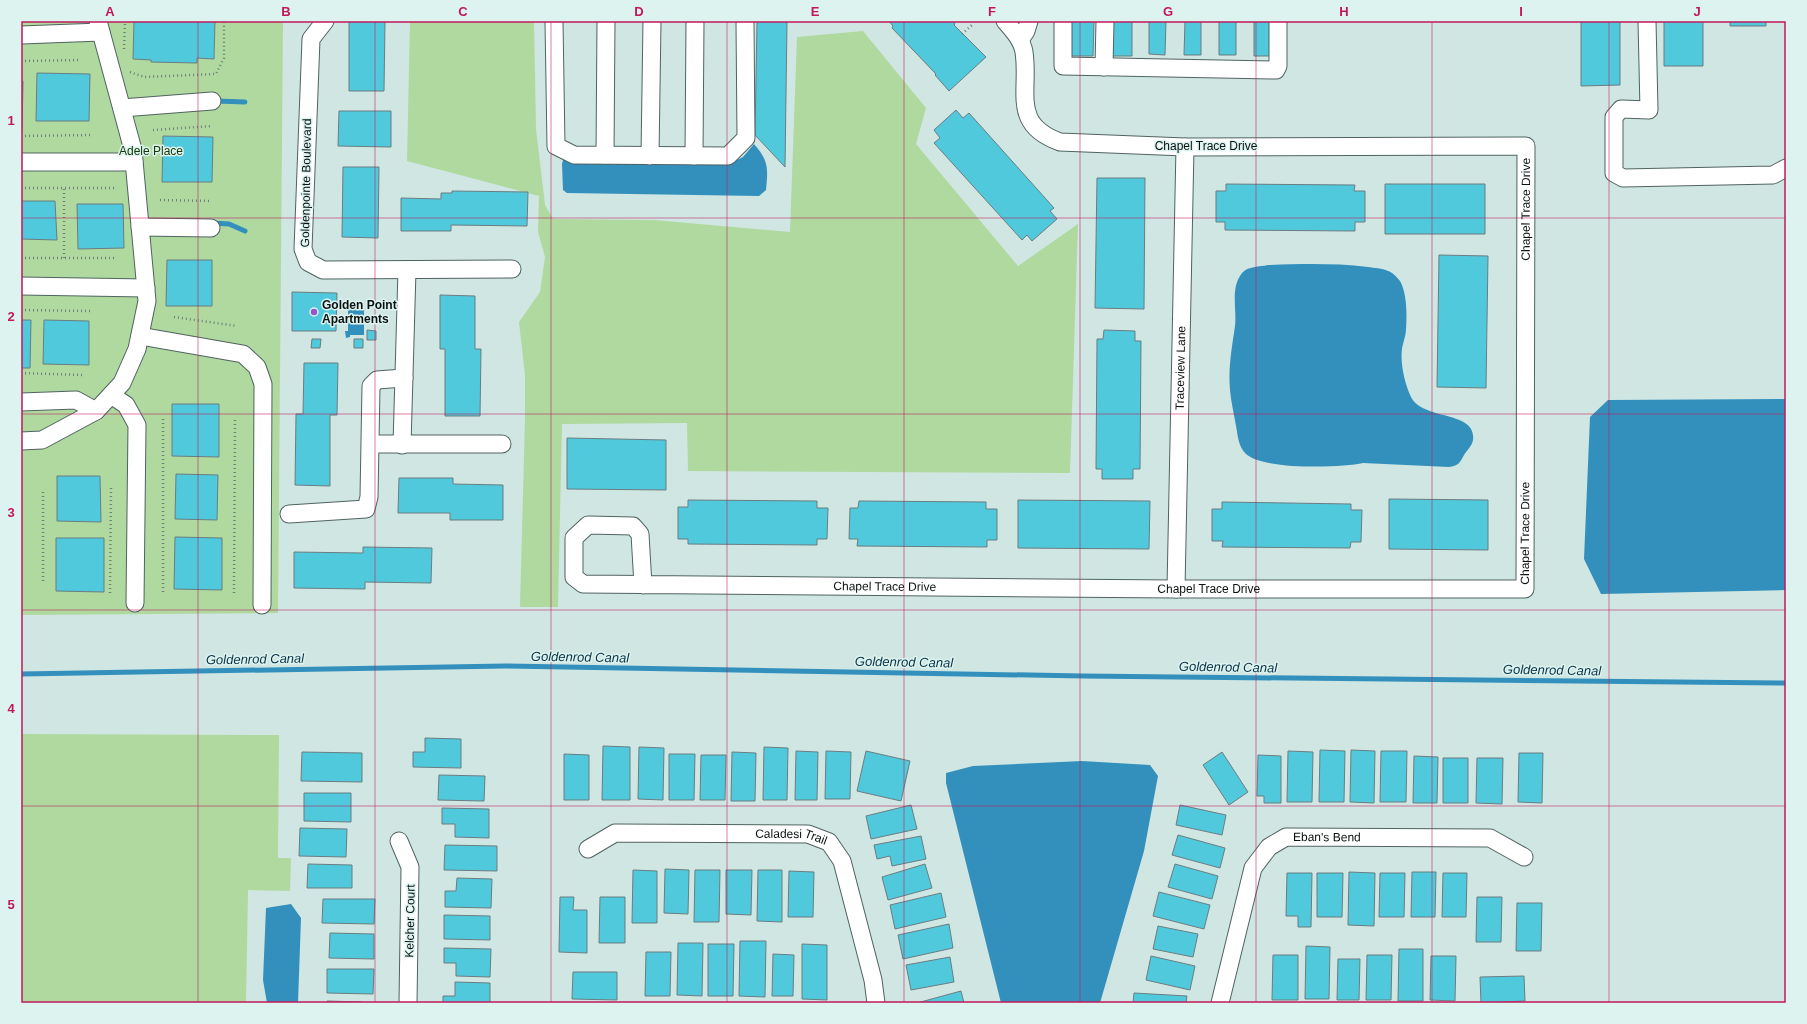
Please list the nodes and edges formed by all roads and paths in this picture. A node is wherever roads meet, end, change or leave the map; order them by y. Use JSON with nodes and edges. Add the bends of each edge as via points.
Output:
{"nodes":[{"id":1,"x":125,"y":21,"type":"edge"},
{"id":2,"x":224,"y":21,"type":"edge"},
{"id":3,"x":325,"y":21,"type":"edge"},
{"id":4,"x":554,"y":21,"type":"edge"},
{"id":5,"x":606,"y":21,"type":"edge"},
{"id":6,"x":652,"y":21,"type":"edge"},
{"id":7,"x":695,"y":21,"type":"edge"},
{"id":8,"x":745,"y":21,"type":"edge"},
{"id":9,"x":1005,"y":21,"type":"edge"},
{"id":10,"x":1029,"y":21,"type":"edge"},
{"id":11,"x":1063,"y":21,"type":"edge"},
{"id":12,"x":1105,"y":21,"type":"edge"},
{"id":13,"x":1278,"y":21,"type":"edge"},
{"id":14,"x":1647,"y":21,"type":"edge"},
{"id":15,"x":972,"y":25,"type":"dead end"},
{"id":16,"x":100,"y":27,"type":"edge"},
{"id":17,"x":962,"y":34,"type":"dead end"},
{"id":18,"x":21,"y":35,"type":"edge"},
{"id":19,"x":1020,"y":40,"type":"junction"},
{"id":20,"x":124,"y":56,"type":"dead end"},
{"id":21,"x":82,"y":60,"type":"dead end"},
{"id":22,"x":21,"y":61,"type":"edge"},
{"id":23,"x":1104,"y":67,"type":"junction"},
{"id":24,"x":124,"y":70,"type":"dead end"},
{"id":25,"x":212,"y":101,"type":"dead end"},
{"id":26,"x":122,"y":108,"type":"junction"},
{"id":27,"x":212,"y":126,"type":"dead end"},
{"id":28,"x":153,"y":130,"type":"dead end"},
{"id":29,"x":91,"y":135,"type":"dead end"},
{"id":30,"x":21,"y":136,"type":"edge"},
{"id":31,"x":1185,"y":147,"type":"junction"},
{"id":32,"x":605,"y":155,"type":"junction"},
{"id":33,"x":650,"y":156,"type":"junction"},
{"id":34,"x":694,"y":156,"type":"junction"},
{"id":35,"x":21,"y":162,"type":"edge"},
{"id":36,"x":134,"y":162,"type":"junction"},
{"id":37,"x":1786,"y":168,"type":"edge"},
{"id":38,"x":21,"y":188,"type":"edge"},
{"id":39,"x":64,"y":188,"type":"junction"},
{"id":40,"x":116,"y":188,"type":"dead end"},
{"id":41,"x":160,"y":200,"type":"dead end"},
{"id":42,"x":212,"y":201,"type":"dead end"},
{"id":43,"x":140,"y":227,"type":"junction"},
{"id":44,"x":211,"y":228,"type":"dead end"},
{"id":45,"x":21,"y":258,"type":"edge"},
{"id":46,"x":64,"y":258,"type":"junction"},
{"id":47,"x":115,"y":258,"type":"dead end"},
{"id":48,"x":512,"y":269,"type":"dead end"},
{"id":49,"x":407,"y":270,"type":"junction"},
{"id":50,"x":21,"y":286,"type":"edge"},
{"id":51,"x":146,"y":288,"type":"junction"},
{"id":52,"x":21,"y":310,"type":"edge"},
{"id":53,"x":90,"y":311,"type":"dead end"},
{"id":54,"x":174,"y":317,"type":"dead end"},
{"id":55,"x":237,"y":326,"type":"dead end"},
{"id":56,"x":140,"y":336,"type":"junction"},
{"id":57,"x":21,"y":373,"type":"edge"},
{"id":58,"x":83,"y":375,"type":"dead end"},
{"id":59,"x":404,"y":378,"type":"junction"},
{"id":60,"x":111,"y":395,"type":"junction"},
{"id":61,"x":21,"y":402,"type":"edge"},
{"id":62,"x":96,"y":411,"type":"junction"},
{"id":63,"x":235,"y":418,"type":"dead end"},
{"id":64,"x":163,"y":419,"type":"dead end"},
{"id":65,"x":21,"y":441,"type":"edge"},
{"id":66,"x":371,"y":444,"type":"junction"},
{"id":67,"x":502,"y":444,"type":"dead end"},
{"id":68,"x":402,"y":445,"type":"junction"},
{"id":69,"x":111,"y":488,"type":"dead end"},
{"id":70,"x":43,"y":489,"type":"dead end"},
{"id":71,"x":289,"y":514,"type":"dead end"},
{"id":72,"x":43,"y":580,"type":"dead end"},
{"id":73,"x":643,"y":585,"type":"junction"},
{"id":74,"x":1176,"y":589,"type":"junction"},
{"id":75,"x":163,"y":592,"type":"dead end"},
{"id":76,"x":110,"y":593,"type":"dead end"},
{"id":77,"x":234,"y":593,"type":"dead end"},
{"id":78,"x":135,"y":603,"type":"dead end"},
{"id":79,"x":262,"y":605,"type":"dead end"},
{"id":80,"x":399,"y":841,"type":"dead end"},
{"id":81,"x":588,"y":849,"type":"dead end"},
{"id":82,"x":1524,"y":856,"type":"dead end"},
{"id":83,"x":408,"y":1003,"type":"edge"},
{"id":84,"x":876,"y":1003,"type":"edge"},
{"id":85,"x":1220,"y":1003,"type":"edge"}],
"edges":[{"from":1,"to":20,"type":"path"},
{"from":2,"to":24,"type":"path","via":[[224,58],[216,74],[144,77]]},
{"from":3,"to":49,"type":"street","name":"Goldenpointe Boulevard","via":[[311,39],[303,249],[305,256],[308,262],[323,270]]},
{"from":4,"to":32,"type":"street","via":[[556,146],[574,155]]},
{"from":5,"to":32,"type":"street"},
{"from":6,"to":33,"type":"street"},
{"from":7,"to":34,"type":"street"},
{"from":8,"to":34,"type":"street","via":[[746,138],[728,156]]},
{"from":9,"to":19,"type":"street","name":"Chapel Trace Drive"},
{"from":10,"to":19,"type":"street"},
{"from":11,"to":23,"type":"street","via":[[1063,66]]},
{"from":12,"to":23,"type":"street"},
{"from":13,"to":23,"type":"street","via":[[1276,70]]},
{"from":14,"to":37,"type":"street","via":[[1649,110],[1621,109],[1614,117],[1614,173],[1623,178],[1773,175]]},
{"from":15,"to":17,"type":"path"},
{"from":16,"to":18,"type":"street"},
{"from":16,"to":26,"type":"street"},
{"from":19,"to":31,"type":"street","name":"Chapel Trace Drive","via":[[1024,52],[1025,103],[1028,117],[1043,134],[1060,142],[1075,144]]},
{"from":21,"to":22,"type":"path"},
{"from":25,"to":26,"type":"street"},
{"from":26,"to":36,"type":"street"},
{"from":27,"to":28,"type":"path"},
{"from":29,"to":30,"type":"path"},
{"from":31,"to":74,"type":"street","name":"Traceview Lane"},
{"from":31,"to":74,"type":"street","name":"Chapel Trace Drive","via":[[1526,146],[1525,589]]},
{"from":32,"to":33,"type":"street"},
{"from":33,"to":34,"type":"street"},
{"from":35,"to":36,"type":"street"},
{"from":36,"to":43,"type":"street"},
{"from":38,"to":39,"type":"path"},
{"from":39,"to":40,"type":"path"},
{"from":39,"to":46,"type":"path"},
{"from":41,"to":42,"type":"path"},
{"from":43,"to":44,"type":"street"},
{"from":43,"to":51,"type":"street"},
{"from":45,"to":46,"type":"path"},
{"from":46,"to":47,"type":"path"},
{"from":48,"to":49,"type":"street","name":"Goldenpointe Boulevard"},
{"from":49,"to":59,"type":"street"},
{"from":50,"to":51,"type":"street"},
{"from":51,"to":56,"type":"street","via":[[147,301]]},
{"from":52,"to":53,"type":"path"},
{"from":54,"to":55,"type":"path"},
{"from":56,"to":60,"type":"street","via":[[122,383]]},
{"from":56,"to":79,"type":"street","via":[[243,354],[257,367],[263,384]]},
{"from":57,"to":58,"type":"path"},
{"from":59,"to":66,"type":"street","via":[[377,380],[371,386]]},
{"from":59,"to":68,"type":"street"},
{"from":60,"to":62,"type":"street"},
{"from":60,"to":78,"type":"street","via":[[126,405],[137,425]]},
{"from":61,"to":62,"type":"street","via":[[76,400]]},
{"from":62,"to":65,"type":"street","via":[[42,440]]},
{"from":63,"to":77,"type":"path"},
{"from":64,"to":75,"type":"path"},
{"from":66,"to":68,"type":"street"},
{"from":66,"to":71,"type":"street","via":[[369,497],[366,509]]},
{"from":67,"to":68,"type":"street"},
{"from":69,"to":76,"type":"path"},
{"from":70,"to":72,"type":"path"},
{"from":73,"to":73,"type":"street","name":"Chapel Trace Drive","via":[[583,584],[574,577],[574,538],[588,525],[633,526],[640,534]]},
{"from":73,"to":74,"type":"street","name":"Chapel Trace Drive"},
{"from":80,"to":83,"type":"street","name":"Kelcher Court","via":[[410,867]]},
{"from":81,"to":84,"type":"street","name":"Caladesi Trail","via":[[615,833],[808,834],[829,842],[842,861],[874,980]]},
{"from":82,"to":85,"type":"street","name":"Eban's Bend","via":[[1490,838],[1286,837],[1269,847],[1253,868]]}]}
